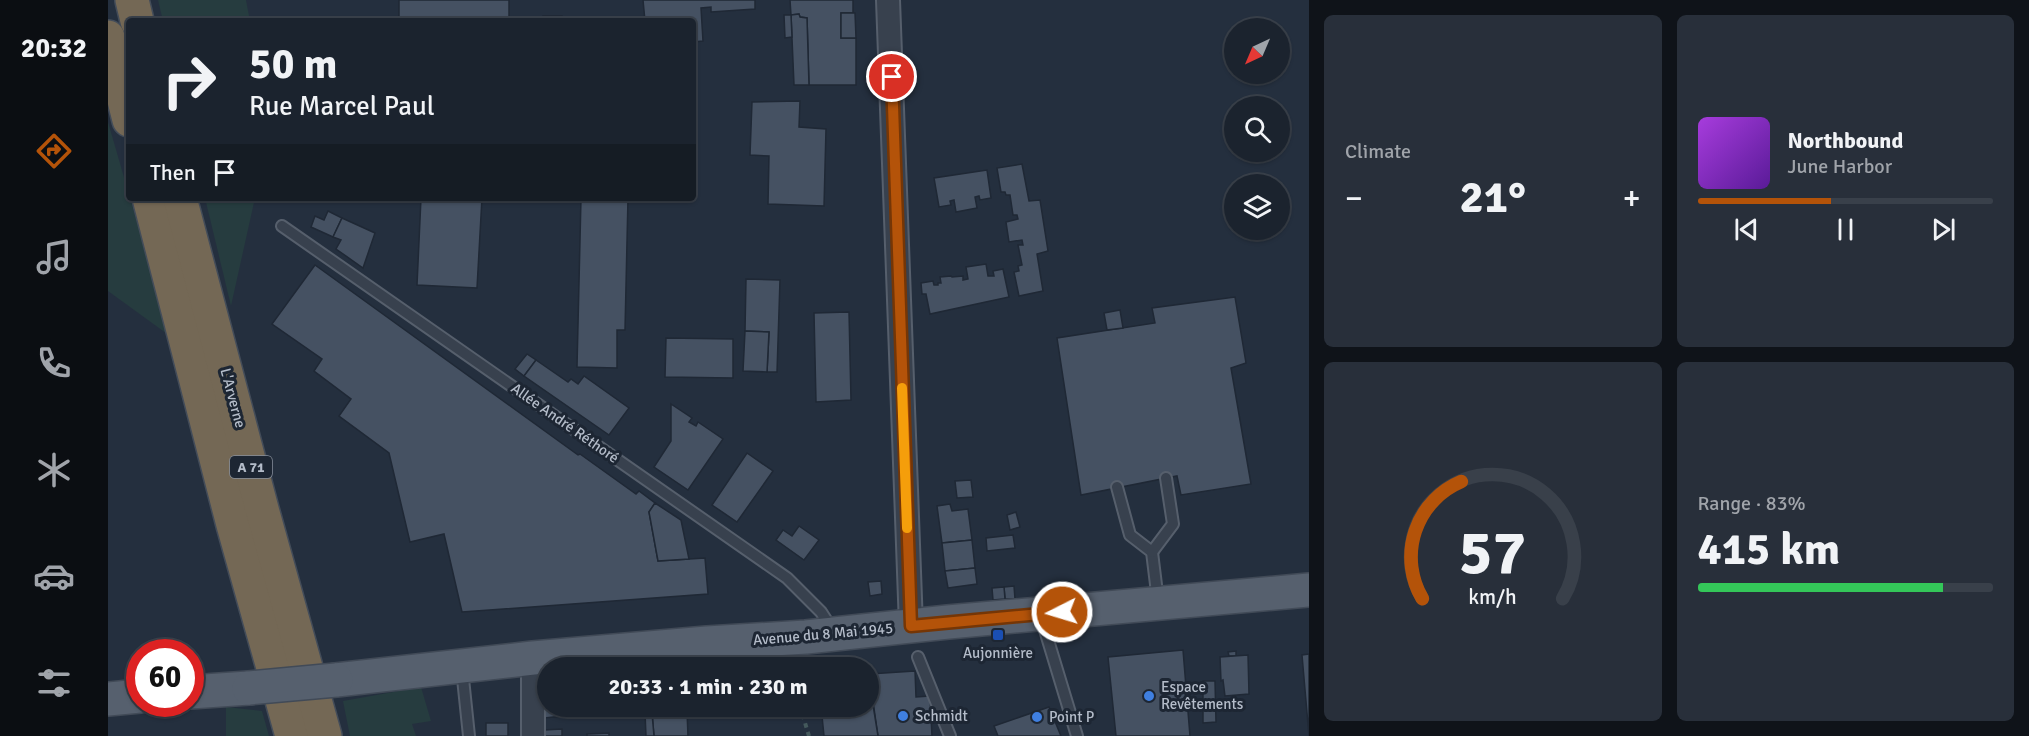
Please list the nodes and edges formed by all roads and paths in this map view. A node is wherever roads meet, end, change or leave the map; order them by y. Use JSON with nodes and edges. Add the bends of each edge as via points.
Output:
{"nodes":[{"id":1,"x":132,"y":0,"type":"edge"},
{"id":2,"x":888,"y":0,"type":"edge"},
{"id":3,"x":136,"y":18,"type":"edge"},
{"id":4,"x":108,"y":37,"type":"edge"},
{"id":5,"x":126,"y":108,"type":"edge"},
{"id":6,"x":149,"y":201,"type":"edge"},
{"id":7,"x":181,"y":201,"type":"edge"},
{"id":8,"x":282,"y":226,"type":"dead end"},
{"id":9,"x":1166,"y":478,"type":"dead end"},
{"id":10,"x":1117,"y":487,"type":"dead end"},
{"id":11,"x":1152,"y":552,"type":"junction"},
{"id":12,"x":1309,"y":590,"type":"edge"},
{"id":13,"x":1158,"y":604,"type":"junction"},
{"id":14,"x":1040,"y":614,"type":"junction"},
{"id":15,"x":835,"y":634,"type":"junction"},
{"id":16,"x":914,"y":641,"type":"junction"},
{"id":17,"x":533,"y":658,"type":"junction"},
{"id":18,"x":462,"y":666,"type":"junction"},
{"id":19,"x":204,"y":691,"type":"edge"},
{"id":20,"x":126,"y":697,"type":"edge"},
{"id":21,"x":108,"y":699,"type":"edge"},
{"id":22,"x":803,"y":717,"type":"edge"},
{"id":23,"x":292,"y":736,"type":"edge"},
{"id":24,"x":325,"y":736,"type":"edge"},
{"id":25,"x":469,"y":736,"type":"edge"},
{"id":26,"x":533,"y":736,"type":"edge"},
{"id":27,"x":809,"y":736,"type":"edge"},
{"id":28,"x":950,"y":736,"type":"edge"},
{"id":29,"x":1077,"y":736,"type":"edge"}],
"edges":[{"from":1,"to":3,"type":"highway"},
{"from":2,"to":16,"type":"street"},
{"from":4,"to":5,"type":"highway"},
{"from":6,"to":23,"type":"highway","name":"L'Arverne","number":"A 71"},
{"from":7,"to":24,"type":"highway","name":"L'Arverne","number":"A 71"},
{"from":8,"to":15,"type":"lane","name":"Allée André Réthoré","via":[[787,578],[821,612]]},
{"from":9,"to":11,"type":"lane","via":[[1173,524]]},
{"from":10,"to":11,"type":"lane","via":[[1130,535]]},
{"from":11,"to":13,"type":"lane"},
{"from":12,"to":13,"type":"main road","name":"Avenue du 8 Mai 1945"},
{"from":13,"to":14,"type":"main road","name":"Avenue du 8 Mai 1945"},
{"from":14,"to":16,"type":"main road","name":"Avenue du 8 Mai 1945"},
{"from":14,"to":29,"type":"lane"},
{"from":15,"to":16,"type":"main road","name":"Avenue du 8 Mai 1945"},
{"from":15,"to":17,"type":"main road","name":"Avenue du 8 Mai 1945"},
{"from":16,"to":28,"type":"lane"},
{"from":17,"to":18,"type":"main road","name":"Avenue du 8 Mai 1945"},
{"from":17,"to":26,"type":"street"},
{"from":18,"to":19,"type":"main road","name":"Avenue du 8 Mai 1945","bridge":true},
{"from":18,"to":25,"type":"lane"},
{"from":20,"to":21,"type":"main road"},
{"from":22,"to":27,"type":"path"}]}
